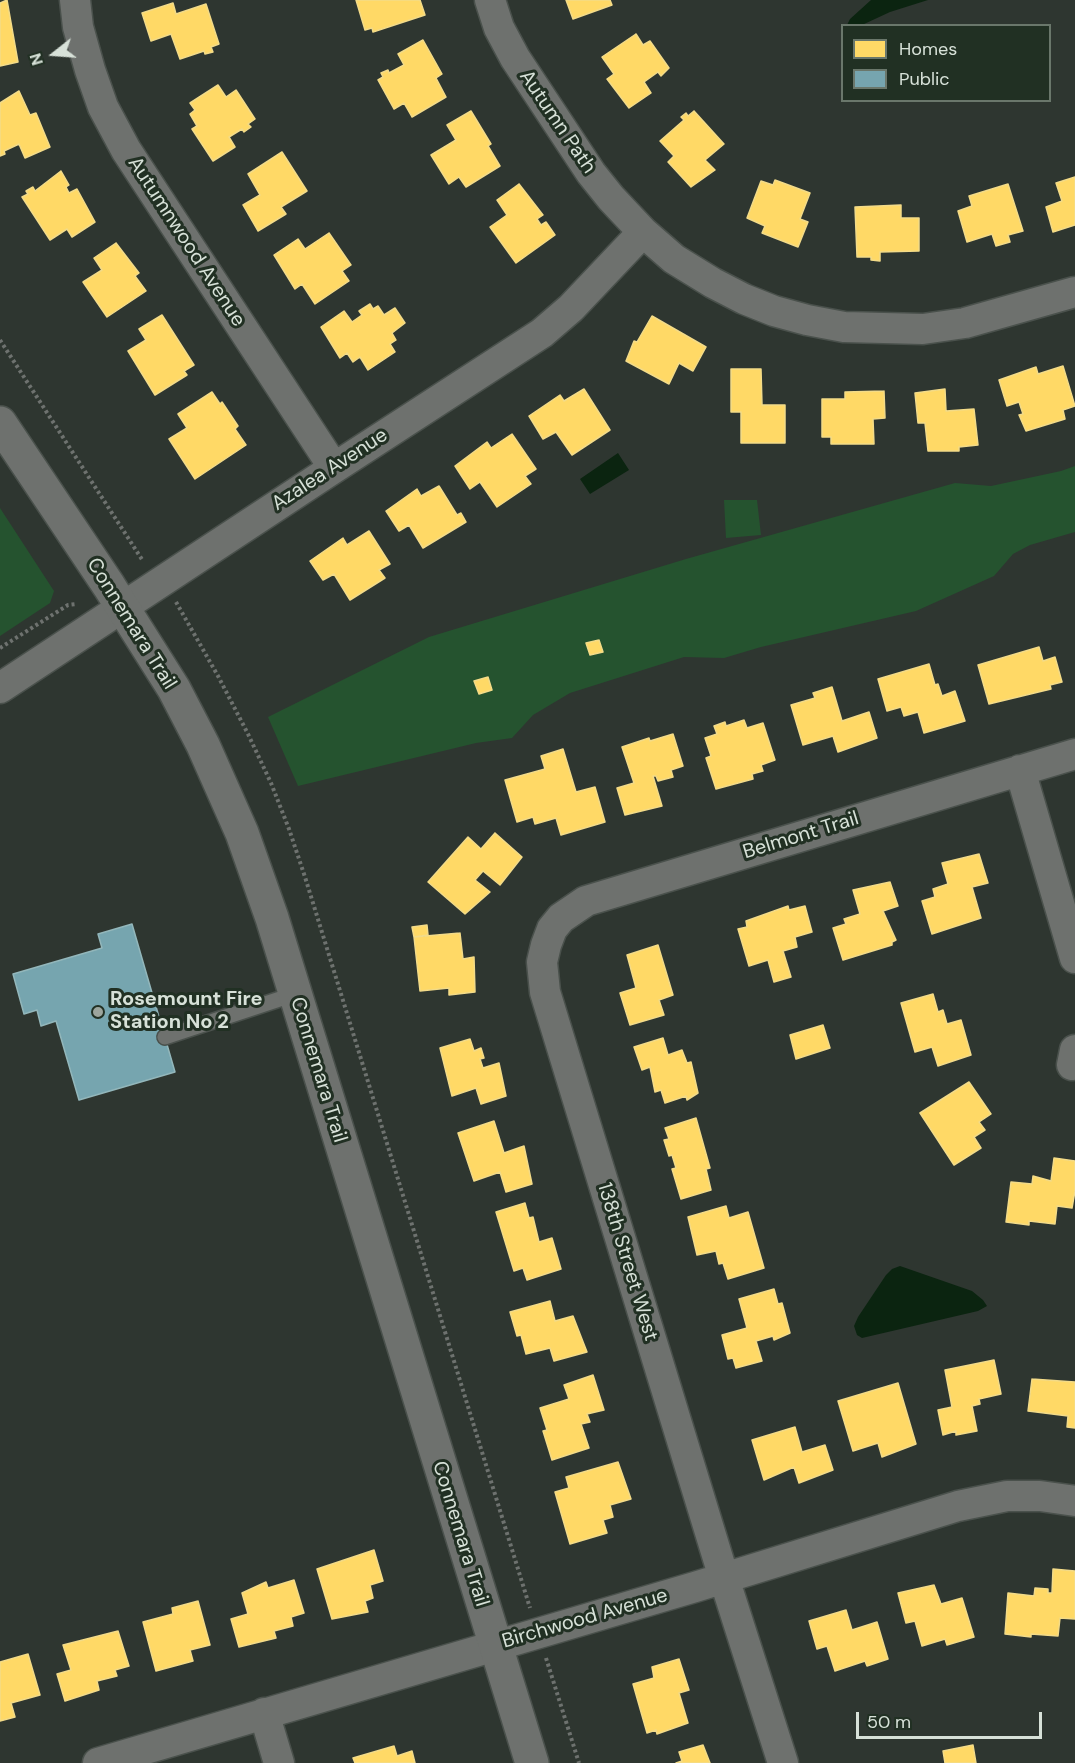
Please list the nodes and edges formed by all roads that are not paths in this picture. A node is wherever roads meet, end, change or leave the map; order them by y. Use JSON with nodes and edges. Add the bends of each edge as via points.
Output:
{"nodes":[{"id":1,"x":75,"y":0,"type":"edge"},
{"id":2,"x":490,"y":0,"type":"edge"},
{"id":3,"x":643,"y":232,"type":"junction"},
{"id":4,"x":1075,"y":292,"type":"edge"},
{"id":5,"x":0,"y":423,"type":"edge"},
{"id":6,"x":334,"y":468,"type":"junction"},
{"id":7,"x":122,"y":608,"type":"junction"},
{"id":8,"x":0,"y":688,"type":"edge"},
{"id":9,"x":1075,"y":754,"type":"edge"},
{"id":10,"x":1020,"y":770,"type":"junction"},
{"id":11,"x":546,"y":945,"type":"joint"},
{"id":12,"x":1075,"y":958,"type":"edge"},
{"id":13,"x":295,"y":994,"type":"junction"},
{"id":14,"x":165,"y":1037,"type":"dead end"},
{"id":15,"x":1075,"y":1501,"type":"edge"},
{"id":16,"x":724,"y":1578,"type":"junction"},
{"id":17,"x":495,"y":1646,"type":"junction"},
{"id":18,"x":264,"y":1713,"type":"junction"},
{"id":19,"x":98,"y":1763,"type":"edge"},
{"id":20,"x":279,"y":1763,"type":"edge"},
{"id":21,"x":532,"y":1763,"type":"edge"},
{"id":22,"x":783,"y":1763,"type":"edge"}],
"edges":[{"from":1,"to":6,"type":"street","name":"Autumnwood Avenue","via":[[90,70],[103,107],[126,150]]},
{"from":2,"to":3,"type":"street","name":"Autumn Path","via":[[515,58],[591,173]]},
{"from":3,"to":4,"type":"street","name":"Autumn Path","via":[[674,259],[744,299],[807,320],[844,327],[922,329],[964,323]]},
{"from":3,"to":6,"type":"street","name":"Azalea Avenue","via":[[556,322]]},
{"from":5,"to":7,"type":"street","name":"Connemara Trail"},
{"from":6,"to":7,"type":"street","name":"Azalea Avenue"},
{"from":7,"to":8,"type":"street","name":"Azalea Avenue"},
{"from":7,"to":13,"type":"street","name":"Connemara Trail","via":[[174,689],[223,787],[253,862]]},
{"from":9,"to":10,"type":"street","name":"Belmont Trail"},
{"from":10,"to":11,"type":"street","name":"Belmont Trail","via":[[586,901],[561,918]]},
{"from":10,"to":12,"type":"street"},
{"from":11,"to":16,"type":"street","name":"138th Street West","via":[[542,962],[545,992]]},
{"from":13,"to":14,"type":"lane"},
{"from":13,"to":17,"type":"street","name":"Connemara Trail"},
{"from":15,"to":16,"type":"street","name":"Birchwood Avenue","via":[[1007,1496],[975,1501]]},
{"from":16,"to":17,"type":"street","name":"Birchwood Avenue"},
{"from":16,"to":22,"type":"street","name":"138th Street West"},
{"from":17,"to":18,"type":"street","name":"Birchwood Avenue"},
{"from":17,"to":21,"type":"street","name":"Connemara Trail"},
{"from":18,"to":19,"type":"street","name":"Birchwood Avenue"},
{"from":18,"to":20,"type":"street"}]}
